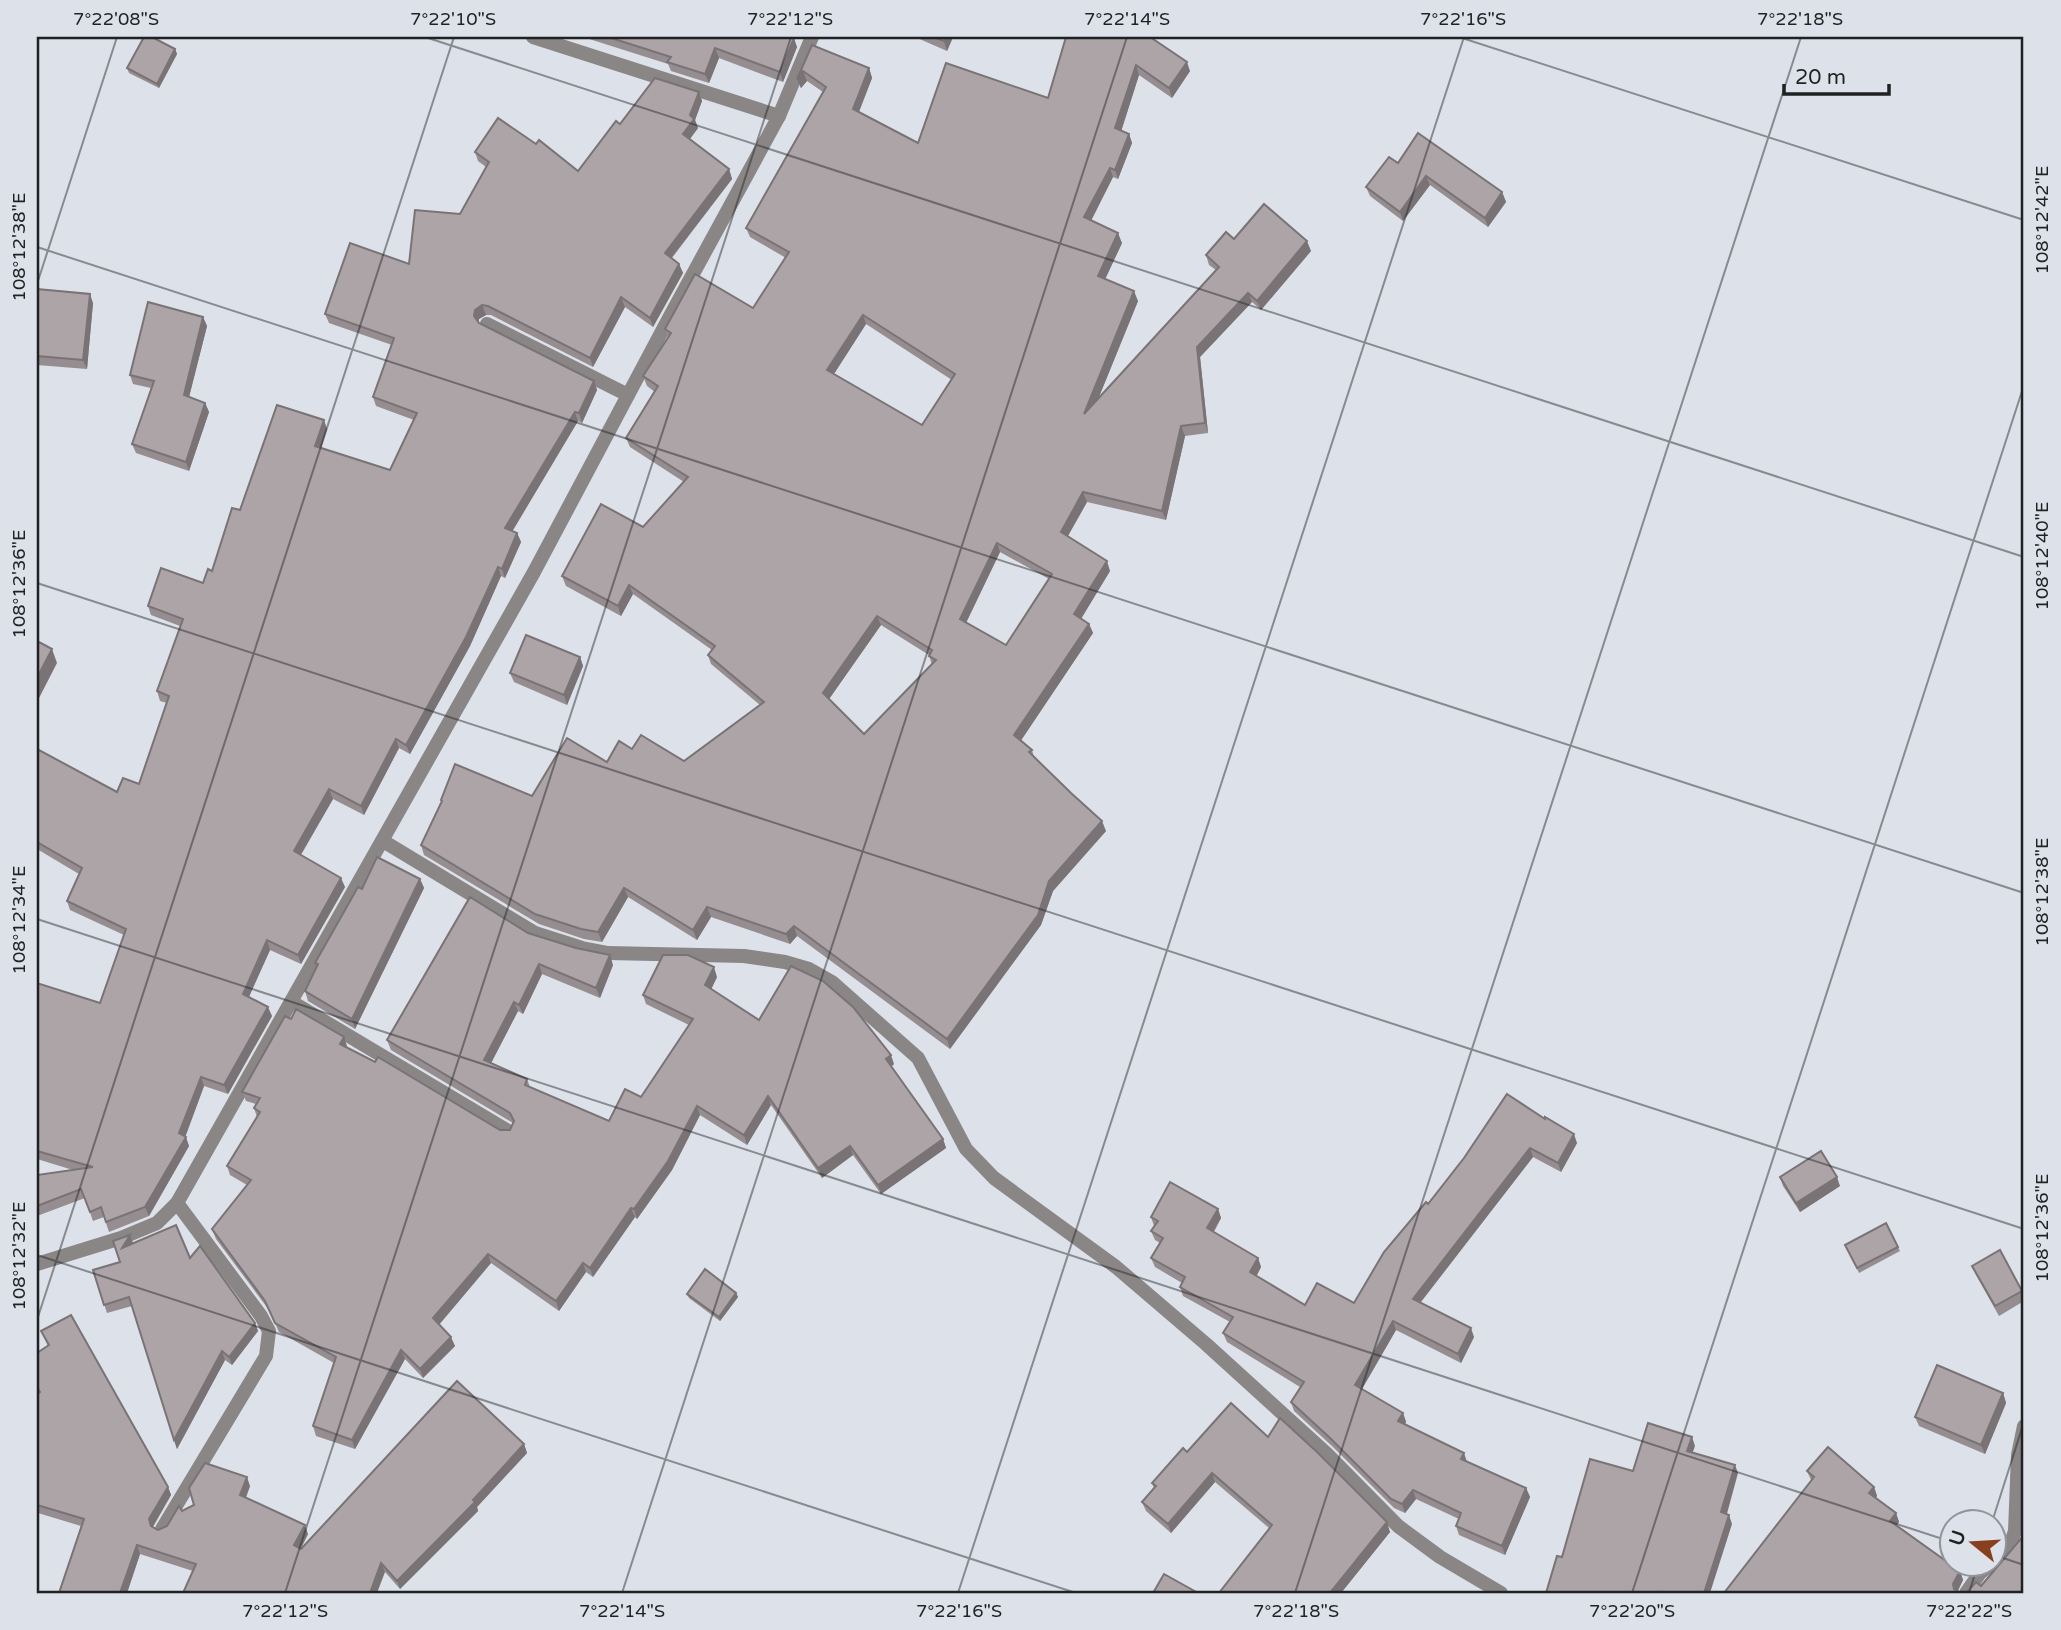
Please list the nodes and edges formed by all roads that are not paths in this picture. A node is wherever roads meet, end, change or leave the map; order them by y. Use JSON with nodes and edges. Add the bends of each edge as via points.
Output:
{"nodes":[{"id":1,"x":533,"y":37,"type":"edge"},
{"id":2,"x":812,"y":37,"type":"edge"},
{"id":3,"x":779,"y":116,"type":"junction"},
{"id":4,"x":487,"y":324,"type":"edge"},
{"id":5,"x":628,"y":395,"type":"junction"},
{"id":6,"x":383,"y":841,"type":"junction"},
{"id":7,"x":292,"y":1002,"type":"junction"},
{"id":8,"x":508,"y":1131,"type":"edge"},
{"id":9,"x":177,"y":1203,"type":"junction"},
{"id":10,"x":37,"y":1264,"type":"edge"},
{"id":11,"x":2024,"y":1426,"type":"edge"},
{"id":12,"x":162,"y":1529,"type":"edge"},
{"id":13,"x":2008,"y":1547,"type":"edge"},
{"id":14,"x":1976,"y":1578,"type":"edge"},
{"id":15,"x":1501,"y":1593,"type":"edge"},
{"id":16,"x":1966,"y":1593,"type":"edge"}],
"edges":[{"from":1,"to":3,"type":"street"},
{"from":2,"to":3,"type":"street"},
{"from":3,"to":5,"type":"street"},
{"from":4,"to":5,"type":"street"},
{"from":5,"to":6,"type":"street"},
{"from":6,"to":7,"type":"street"},
{"from":6,"to":15,"type":"street","via":[[535,933],[582,948],[608,953],[744,956],[809,969],[832,982],[918,1058],[966,1149],[994,1178],[1116,1266],[1327,1454],[1398,1526],[1440,1558]]},
{"from":7,"to":8,"type":"street"},
{"from":7,"to":9,"type":"street"},
{"from":9,"to":10,"type":"street","via":[[157,1223]]},
{"from":9,"to":12,"type":"street","via":[[269,1332],[266,1356]]},
{"from":11,"to":13,"type":"street","via":[[2018,1455],[2015,1531]]},
{"from":14,"to":16,"type":"street"}]}
